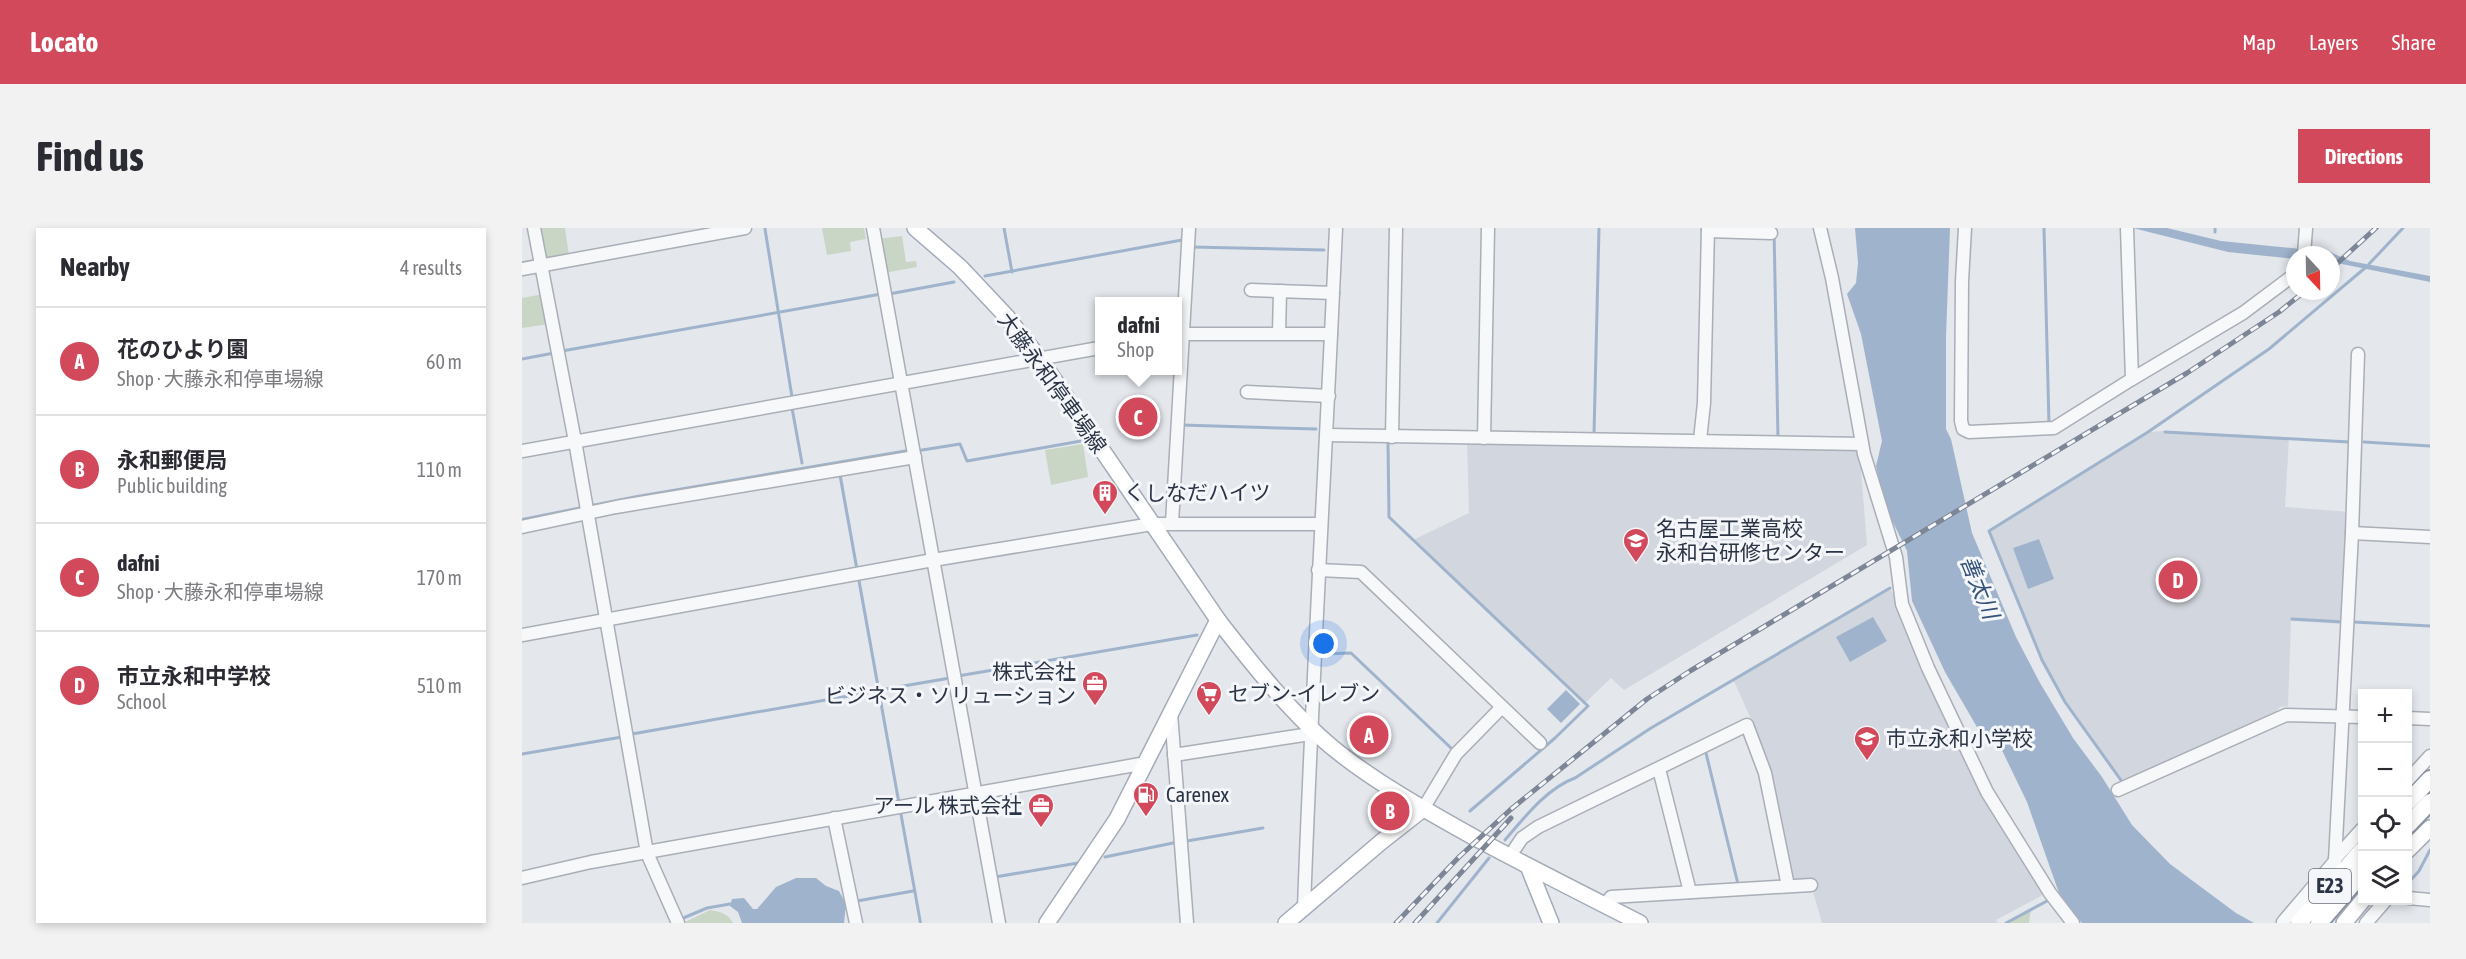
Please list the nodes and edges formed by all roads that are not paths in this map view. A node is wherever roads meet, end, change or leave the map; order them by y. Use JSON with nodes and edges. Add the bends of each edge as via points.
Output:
{"nodes":[{"id":1,"x":534,"y":228,"type":"edge"},
{"id":2,"x":745,"y":228,"type":"edge"},
{"id":3,"x":873,"y":228,"type":"edge"},
{"id":4,"x":915,"y":228,"type":"edge"},
{"id":5,"x":1189,"y":228,"type":"edge"},
{"id":6,"x":1336,"y":228,"type":"edge"},
{"id":7,"x":1396,"y":228,"type":"edge"},
{"id":8,"x":1488,"y":228,"type":"edge"},
{"id":9,"x":1820,"y":228,"type":"edge"},
{"id":10,"x":1965,"y":228,"type":"edge"},
{"id":11,"x":2306,"y":228,"type":"edge"},
{"id":12,"x":2127,"y":229,"type":"edge"},
{"id":13,"x":1708,"y":230,"type":"edge"},
{"id":14,"x":1771,"y":233,"type":"dead end"},
{"id":15,"x":2305,"y":246,"type":"edge"},
{"id":16,"x":541,"y":265,"type":"junction"},
{"id":17,"x":522,"y":268,"type":"edge"},
{"id":18,"x":2286,"y":281,"type":"edge"},
{"id":19,"x":1251,"y":290,"type":"dead end"},
{"id":20,"x":1280,"y":291,"type":"junction"},
{"id":21,"x":1333,"y":293,"type":"junction"},
{"id":22,"x":1182,"y":302,"type":"edge"},
{"id":23,"x":1182,"y":333,"type":"edge"},
{"id":24,"x":1279,"y":333,"type":"junction"},
{"id":25,"x":1331,"y":334,"type":"junction"},
{"id":26,"x":1095,"y":349,"type":"edge"},
{"id":27,"x":2358,"y":354,"type":"dead end"},
{"id":28,"x":1040,"y":359,"type":"junction"},
{"id":29,"x":1177,"y":375,"type":"edge"},
{"id":30,"x":2132,"y":379,"type":"junction"},
{"id":31,"x":901,"y":383,"type":"junction"},
{"id":32,"x":1247,"y":392,"type":"dead end"},
{"id":33,"x":1329,"y":396,"type":"junction"},
{"id":34,"x":1327,"y":435,"type":"junction"},
{"id":35,"x":1392,"y":437,"type":"junction"},
{"id":36,"x":1484,"y":438,"type":"junction"},
{"id":37,"x":1700,"y":440,"type":"junction"},
{"id":38,"x":575,"y":441,"type":"junction"},
{"id":39,"x":1862,"y":444,"type":"junction"},
{"id":40,"x":522,"y":451,"type":"edge"},
{"id":41,"x":914,"y":453,"type":"junction"},
{"id":42,"x":586,"y":510,"type":"junction"},
{"id":43,"x":1172,"y":523,"type":"junction"},
{"id":44,"x":1152,"y":524,"type":"junction"},
{"id":45,"x":1320,"y":524,"type":"junction"},
{"id":46,"x":522,"y":527,"type":"edge"},
{"id":47,"x":2352,"y":533,"type":"junction"},
{"id":48,"x":2430,"y":537,"type":"edge"},
{"id":49,"x":933,"y":560,"type":"junction"},
{"id":50,"x":1318,"y":570,"type":"junction"},
{"id":51,"x":607,"y":620,"type":"junction"},
{"id":52,"x":1218,"y":620,"type":"junction"},
{"id":53,"x":522,"y":635,"type":"edge"},
{"id":54,"x":1502,"y":707,"type":"junction"},
{"id":55,"x":1171,"y":713,"type":"junction"},
{"id":56,"x":2343,"y":716,"type":"junction"},
{"id":57,"x":2358,"y":717,"type":"edge"},
{"id":58,"x":2412,"y":718,"type":"edge"},
{"id":59,"x":2430,"y":719,"type":"edge"},
{"id":60,"x":1311,"y":731,"type":"junction"},
{"id":61,"x":1540,"y":743,"type":"dead end"},
{"id":62,"x":1174,"y":755,"type":"junction"},
{"id":63,"x":2430,"y":756,"type":"edge"},
{"id":64,"x":1146,"y":763,"type":"junction"},
{"id":65,"x":1659,"y":769,"type":"junction"},
{"id":66,"x":2412,"y":776,"type":"edge"},
{"id":67,"x":2430,"y":779,"type":"edge"},
{"id":68,"x":2118,"y":790,"type":"dead end"},
{"id":69,"x":974,"y":793,"type":"junction"},
{"id":70,"x":2412,"y":798,"type":"edge"},
{"id":71,"x":2430,"y":802,"type":"edge"},
{"id":72,"x":1423,"y":809,"type":"junction"},
{"id":73,"x":834,"y":818,"type":"junction"},
{"id":74,"x":2412,"y":821,"type":"edge"},
{"id":75,"x":2430,"y":828,"type":"edge"},
{"id":76,"x":2358,"y":834,"type":"edge"},
{"id":77,"x":2412,"y":846,"type":"edge"},
{"id":78,"x":2361,"y":851,"type":"edge"},
{"id":79,"x":646,"y":853,"type":"junction"},
{"id":80,"x":1510,"y":856,"type":"junction"},
{"id":81,"x":2335,"y":860,"type":"junction"},
{"id":82,"x":1528,"y":866,"type":"junction"},
{"id":83,"x":522,"y":878,"type":"edge"},
{"id":84,"x":2358,"y":878,"type":"edge"},
{"id":85,"x":1811,"y":885,"type":"dead end"},
{"id":86,"x":1788,"y":886,"type":"junction"},
{"id":87,"x":1690,"y":892,"type":"junction"},
{"id":88,"x":2412,"y":898,"type":"edge"},
{"id":89,"x":2430,"y":900,"type":"edge"},
{"id":90,"x":1605,"y":905,"type":"junction"},
{"id":91,"x":2359,"y":905,"type":"edge"},
{"id":92,"x":2382,"y":905,"type":"edge"},
{"id":93,"x":1304,"y":908,"type":"junction"},
{"id":94,"x":2291,"y":922,"type":"edge"},
{"id":95,"x":678,"y":923,"type":"edge"},
{"id":96,"x":856,"y":923,"type":"edge"},
{"id":97,"x":999,"y":923,"type":"edge"},
{"id":98,"x":1047,"y":923,"type":"edge"},
{"id":99,"x":1187,"y":923,"type":"edge"},
{"id":100,"x":1286,"y":923,"type":"edge"},
{"id":101,"x":1551,"y":923,"type":"edge"},
{"id":102,"x":1640,"y":923,"type":"edge"},
{"id":103,"x":2073,"y":923,"type":"edge"},
{"id":104,"x":2319,"y":923,"type":"edge"},
{"id":105,"x":2344,"y":923,"type":"edge"},
{"id":106,"x":2366,"y":923,"type":"edge"}],
"edges":[{"from":1,"to":16,"type":"street"},
{"from":2,"to":16,"type":"street"},
{"from":3,"to":31,"type":"street"},
{"from":4,"to":28,"type":"main road","name":"大藤永和停車場線","via":[[960,267]]},
{"from":5,"to":22,"type":"street"},
{"from":6,"to":21,"type":"street"},
{"from":7,"to":35,"type":"street"},
{"from":8,"to":36,"type":"street"},
{"from":9,"to":39,"type":"street"},
{"from":10,"to":30,"type":"street","via":[[1963,429],[1969,432],[2054,428]]},
{"from":11,"to":15,"type":"street"},
{"from":12,"to":30,"type":"street"},
{"from":13,"to":14,"type":"street"},
{"from":13,"to":37,"type":"street"},
{"from":16,"to":17,"type":"street"},
{"from":16,"to":38,"type":"street"},
{"from":18,"to":30,"type":"street","via":[[2243,313]]},
{"from":19,"to":20,"type":"street"},
{"from":20,"to":21,"type":"street"},
{"from":20,"to":24,"type":"street"},
{"from":21,"to":25,"type":"street"},
{"from":23,"to":24,"type":"street"},
{"from":24,"to":25,"type":"street"},
{"from":25,"to":33,"type":"street"},
{"from":26,"to":28,"type":"street"},
{"from":27,"to":47,"type":"street"},
{"from":28,"to":31,"type":"street"},
{"from":28,"to":44,"type":"main road","name":"大藤永和停車場線"},
{"from":29,"to":43,"type":"street"},
{"from":31,"to":38,"type":"street"},
{"from":31,"to":41,"type":"street"},
{"from":32,"to":33,"type":"street"},
{"from":33,"to":34,"type":"street"},
{"from":34,"to":35,"type":"street"},
{"from":34,"to":45,"type":"street"},
{"from":35,"to":36,"type":"street"},
{"from":36,"to":37,"type":"street"},
{"from":37,"to":39,"type":"street"},
{"from":38,"to":40,"type":"street"},
{"from":38,"to":42,"type":"street"},
{"from":39,"to":103,"type":"street","via":[[1896,557],[1902,604],[1928,668],[1987,792]]},
{"from":41,"to":42,"type":"street","via":[[839,470]]},
{"from":41,"to":49,"type":"street"},
{"from":42,"to":46,"type":"street"},
{"from":42,"to":51,"type":"street"},
{"from":43,"to":44,"type":"street"},
{"from":43,"to":45,"type":"street"},
{"from":44,"to":49,"type":"street"},
{"from":44,"to":52,"type":"main road","name":"大藤永和停車場線"},
{"from":45,"to":50,"type":"street"},
{"from":47,"to":48,"type":"street"},
{"from":47,"to":56,"type":"street"},
{"from":49,"to":51,"type":"street"},
{"from":49,"to":69,"type":"street"},
{"from":50,"to":54,"type":"street","via":[[1361,572]]},
{"from":50,"to":60,"type":"street"},
{"from":51,"to":53,"type":"street"},
{"from":51,"to":79,"type":"street"},
{"from":52,"to":55,"type":"main road"},
{"from":52,"to":60,"type":"main road","name":"大藤永和停車場線"},
{"from":54,"to":61,"type":"street"},
{"from":54,"to":72,"type":"street","via":[[1456,754]]},
{"from":55,"to":62,"type":"street"},
{"from":55,"to":64,"type":"main road"},
{"from":56,"to":57,"type":"street"},
{"from":56,"to":68,"type":"street","via":[[2286,715]]},
{"from":56,"to":81,"type":"street"},
{"from":58,"to":59,"type":"street"},
{"from":60,"to":62,"type":"street"},
{"from":60,"to":72,"type":"main road","name":"大藤永和停車場線"},
{"from":60,"to":93,"type":"street"},
{"from":62,"to":99,"type":"street"},
{"from":63,"to":66,"type":"street"},
{"from":64,"to":69,"type":"street"},
{"from":64,"to":98,"type":"main road","via":[[1117,819]]},
{"from":65,"to":80,"type":"street","via":[[1538,827],[1522,838]]},
{"from":65,"to":86,"type":"street","via":[[1747,725],[1765,773]]},
{"from":65,"to":87,"type":"street"},
{"from":67,"to":70,"type":"highway"},
{"from":69,"to":73,"type":"street"},
{"from":69,"to":97,"type":"street"},
{"from":71,"to":74,"type":"highway"},
{"from":72,"to":80,"type":"main road","name":"大藤永和停車場線"},
{"from":72,"to":93,"type":"main road"},
{"from":73,"to":79,"type":"street"},
{"from":73,"to":96,"type":"street"},
{"from":75,"to":77,"type":"main road"},
{"from":76,"to":81,"type":"street"},
{"from":78,"to":94,"type":"highway","number":"E23"},
{"from":79,"to":83,"type":"street"},
{"from":79,"to":95,"type":"street"},
{"from":80,"to":82,"type":"main road","name":"大藤永和停車場線"},
{"from":81,"to":94,"type":"street"},
{"from":82,"to":90,"type":"main road","name":"大藤永和停車場線"},
{"from":82,"to":101,"type":"main road"},
{"from":84,"to":104,"type":"highway","number":"E23"},
{"from":85,"to":86,"type":"street"},
{"from":86,"to":87,"type":"street"},
{"from":87,"to":90,"type":"street","via":[[1611,897]]},
{"from":88,"to":89,"type":"street"},
{"from":90,"to":102,"type":"main road","name":"大藤永和停車場線"},
{"from":91,"to":105,"type":"main road"},
{"from":92,"to":106,"type":"street"},
{"from":93,"to":100,"type":"main road"}]}
